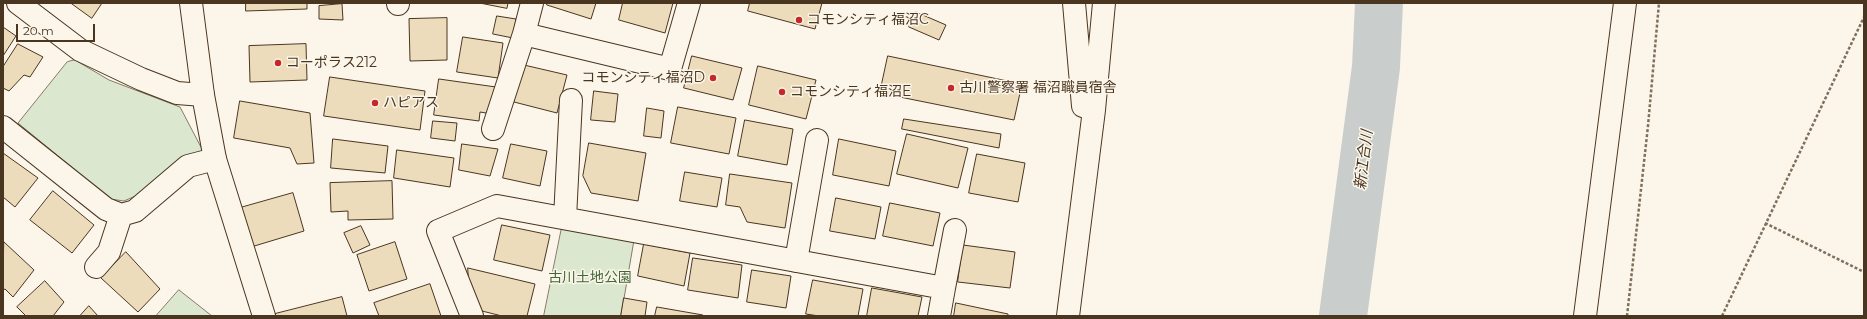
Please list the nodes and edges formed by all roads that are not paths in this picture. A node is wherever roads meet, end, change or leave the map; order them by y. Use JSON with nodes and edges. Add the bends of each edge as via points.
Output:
{"nodes":[{"id":1,"x":18,"y":3,"type":"edge"},
{"id":2,"x":191,"y":3,"type":"edge"},
{"id":3,"x":532,"y":3,"type":"edge"},
{"id":4,"x":689,"y":3,"type":"edge"},
{"id":5,"x":1074,"y":3,"type":"edge"},
{"id":6,"x":1104,"y":3,"type":"edge"},
{"id":7,"x":1625,"y":3,"type":"edge"},
{"id":8,"x":524,"y":34,"type":"junction"},
{"id":9,"x":203,"y":95,"type":"junction"},
{"id":10,"x":571,"y":100,"type":"dead end"},
{"id":11,"x":1094,"y":110,"type":"junction"},
{"id":12,"x":3,"y":126,"type":"edge"},
{"id":13,"x":493,"y":129,"type":"dead end"},
{"id":14,"x":817,"y":140,"type":"dead end"},
{"id":15,"x":215,"y":160,"type":"junction"},
{"id":16,"x":121,"y":215,"type":"junction"},
{"id":17,"x":565,"y":218,"type":"junction"},
{"id":18,"x":955,"y":230,"type":"dead end"},
{"id":19,"x":796,"y":260,"type":"junction"},
{"id":20,"x":96,"y":268,"type":"dead end"},
{"id":21,"x":944,"y":288,"type":"junction"},
{"id":22,"x":264,"y":316,"type":"edge"},
{"id":23,"x":472,"y":316,"type":"edge"},
{"id":24,"x":939,"y":316,"type":"edge"},
{"id":25,"x":1068,"y":316,"type":"edge"},
{"id":26,"x":1585,"y":316,"type":"edge"}],
"edges":[{"from":1,"to":9,"type":"street","via":[[80,50],[177,93]]},
{"from":2,"to":9,"type":"street"},
{"from":3,"to":8,"type":"street"},
{"from":4,"to":8,"type":"street","via":[[670,69]]},
{"from":5,"to":11,"type":"street","via":[[1083,106]]},
{"from":6,"to":11,"type":"street"},
{"from":7,"to":26,"type":"street"},
{"from":8,"to":13,"type":"street"},
{"from":9,"to":15,"type":"street"},
{"from":10,"to":17,"type":"street"},
{"from":11,"to":25,"type":"street"},
{"from":12,"to":16,"type":"street","via":[[106,209]]},
{"from":14,"to":19,"type":"street"},
{"from":15,"to":16,"type":"street","via":[[188,166],[135,211]]},
{"from":15,"to":22,"type":"street"},
{"from":16,"to":20,"type":"street","via":[[109,252]]},
{"from":17,"to":19,"type":"street"},
{"from":17,"to":23,"type":"street","via":[[497,206],[438,231]]},
{"from":18,"to":21,"type":"street"},
{"from":19,"to":21,"type":"street"},
{"from":21,"to":24,"type":"street"}]}
